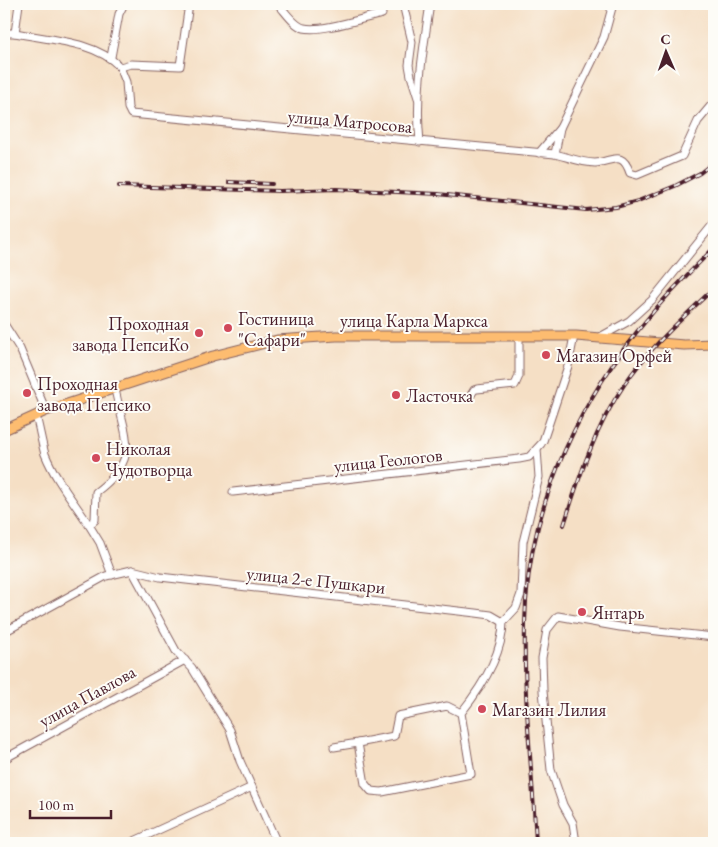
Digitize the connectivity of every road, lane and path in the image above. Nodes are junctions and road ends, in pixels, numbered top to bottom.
1 (19, 4) edge
2 (124, 4) edge
3 (189, 4) edge
4 (278, 4) edge
5 (403, 4) edge
6 (430, 4) edge
7 (613, 4) edge
8 (382, 14) dead end
9 (4, 33) edge
10 (15, 33) junction
11 (412, 39) junction
12 (111, 57) junction
13 (120, 67) junction
14 (421, 68) junction
15 (418, 99) junction
16 (714, 102) edge
17 (560, 128) junction
18 (420, 142) junction
19 (538, 153) junction
20 (556, 154) junction
21 (714, 223) edge
22 (4, 324) edge
23 (519, 336) junction
24 (574, 336) junction
25 (600, 337) junction
26 (714, 344) edge
27 (115, 389) junction
28 (472, 395) dead end
29 (46, 412) junction
30 (36, 416) junction
31 (4, 430) edge
32 (540, 444) junction
33 (233, 492) dead end
34 (89, 525) junction
35 (128, 571) junction
36 (112, 575) junction
37 (503, 622) junction
38 (4, 632) edge
39 (714, 637) edge
40 (185, 660) junction
41 (461, 713) junction
42 (358, 743) junction
43 (334, 747) dead end
44 (4, 759) edge
45 (252, 787) junction
46 (130, 843) edge
47 (277, 843) edge
48 (576, 843) edge

1 - 10 street
2 - 12 street
3 - 13 street
4 - 8 street
5 - 11 street
6 - 14 street
7 - 17 street
9 - 10 street
10 - 12 street
11 - 14 street
11 - 15 street
12 - 13 street
13 - 18 street, улица Матросова
14 - 15 street
15 - 18 street
16 - 20 street, улица Матросова
17 - 19 street
17 - 20 street
18 - 19 street, улица Матросова
19 - 20 street, улица Матросова
21 - 25 street
22 - 29 street
23 - 24 main road, улица Карла Маркса
23 - 27 main road, улица Карла Маркса
23 - 28 street
24 - 25 main road, улица Карла Маркса
24 - 32 street
25 - 26 main road, улица Карла Маркса
27 - 29 main road, улица Карла Маркса
27 - 34 street
29 - 30 main road, улица Карла Маркса
30 - 31 main road, улица Карла Маркса
30 - 34 street
32 - 33 street, улица Геологов
32 - 37 street
34 - 36 street
35 - 36 street
35 - 37 street, улица 2-е Пушкари
35 - 40 street
36 - 38 street
37 - 41 street
39 - 48 street
40 - 44 street, улица Павлова
40 - 45 street
41 - 42 street
41 - 42 street
42 - 43 street
45 - 46 street
45 - 47 street

